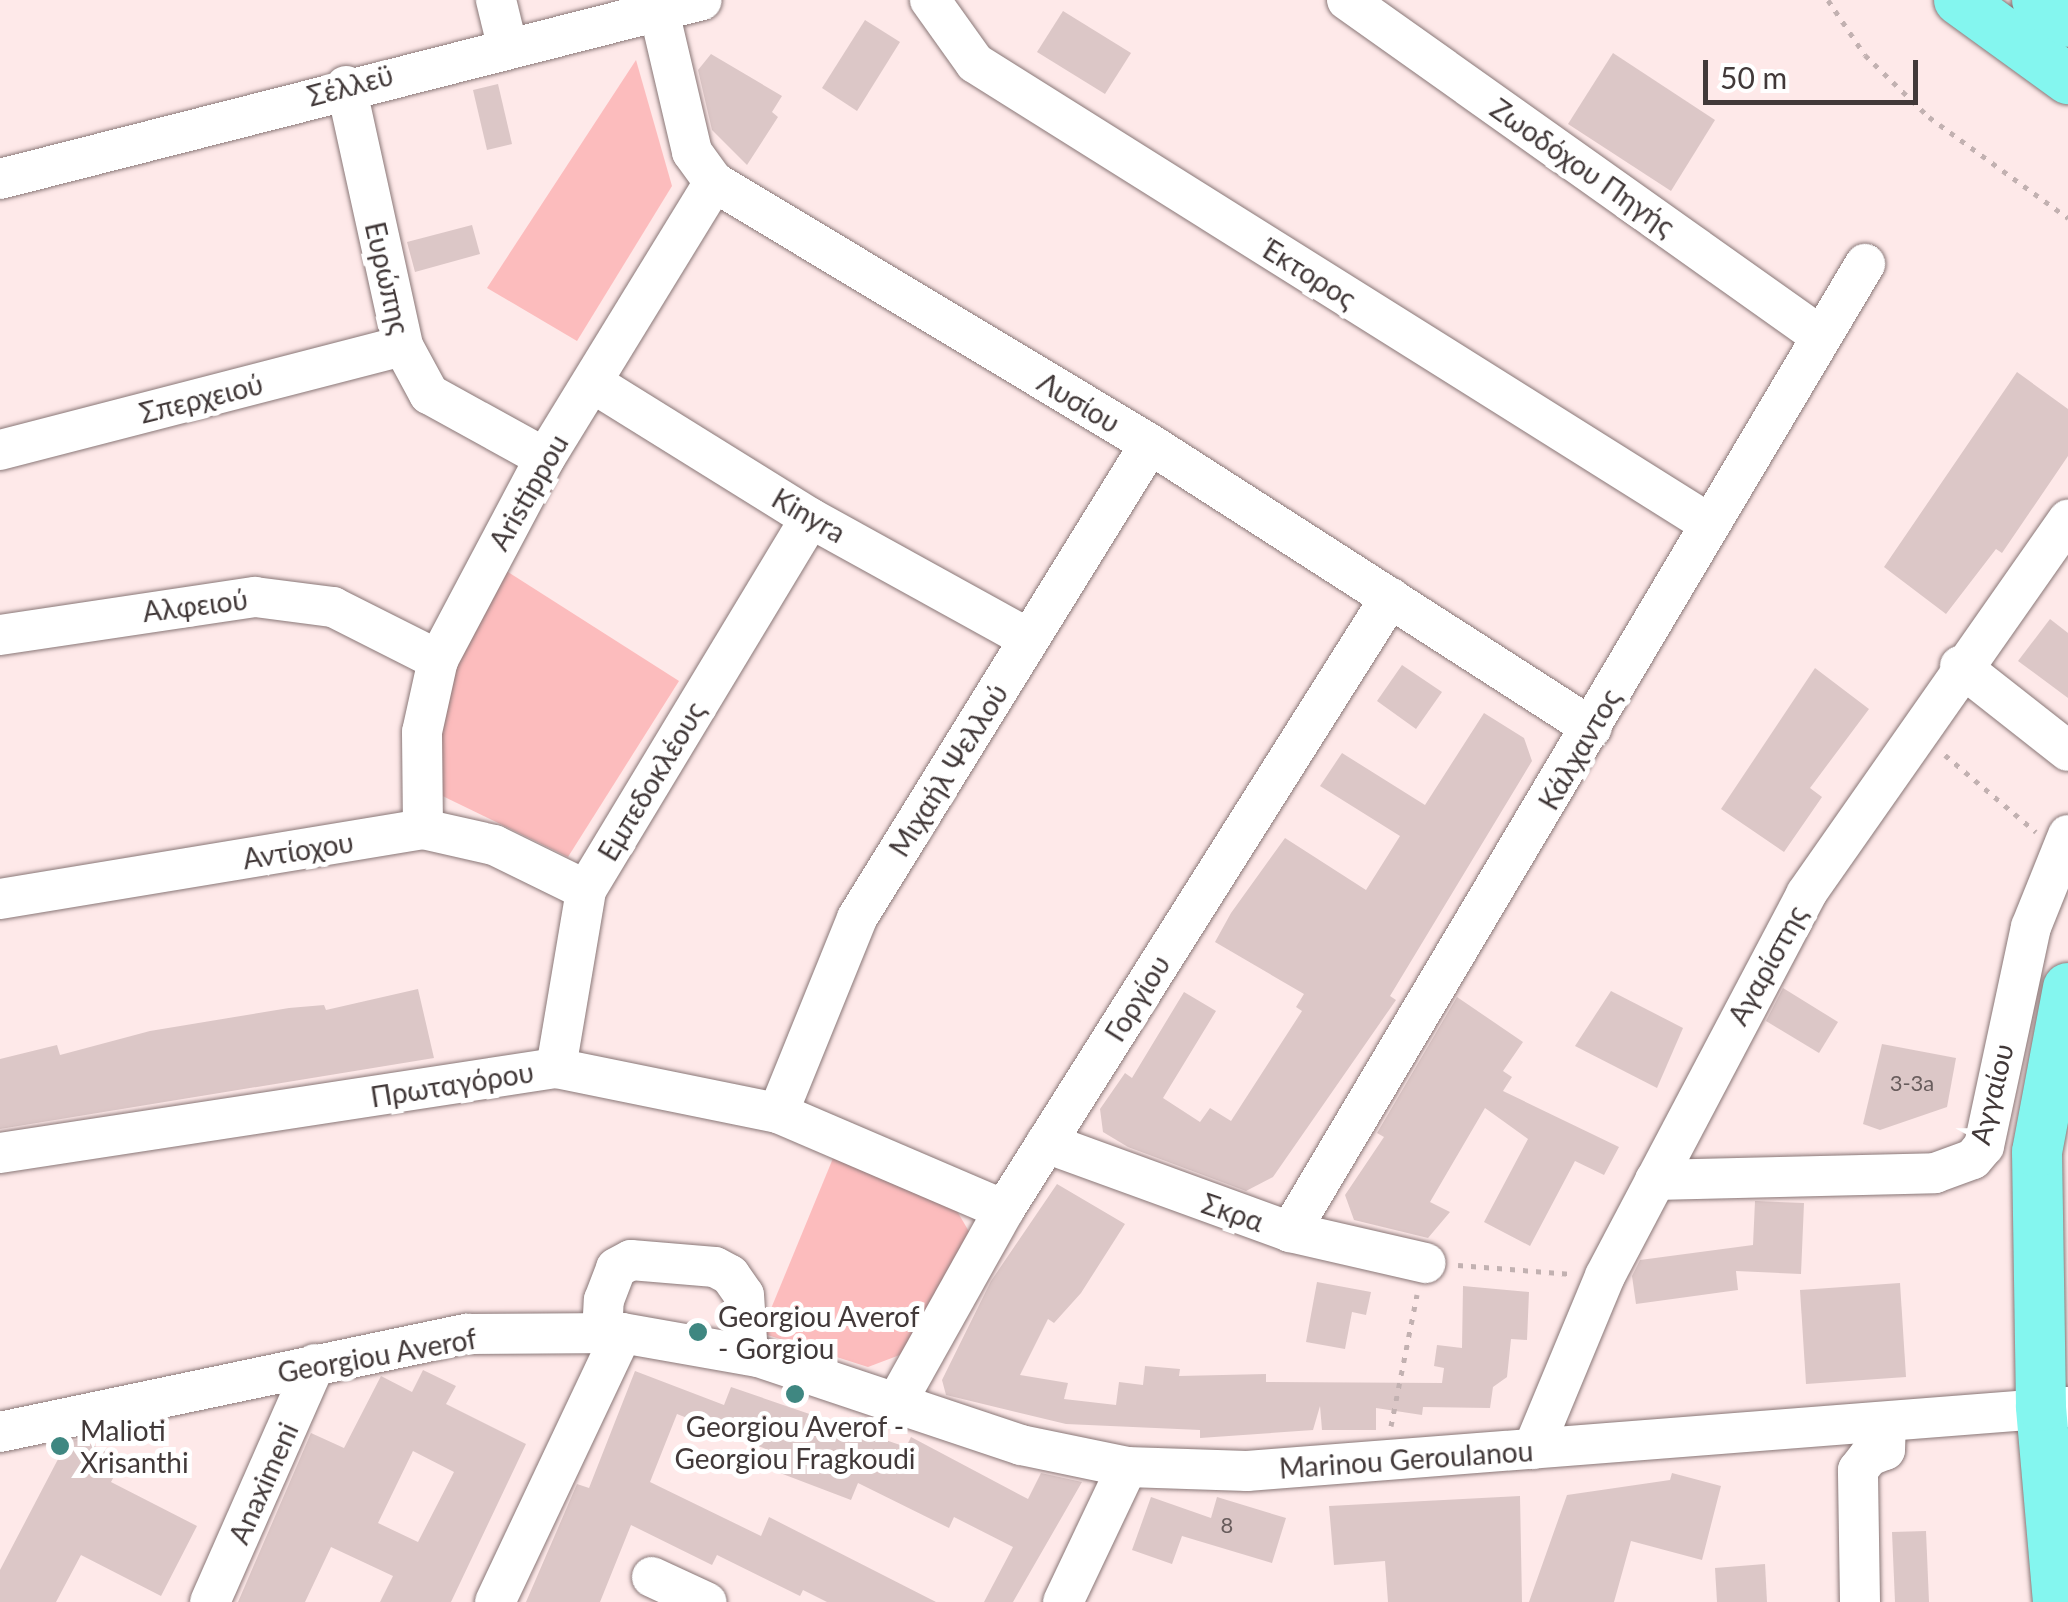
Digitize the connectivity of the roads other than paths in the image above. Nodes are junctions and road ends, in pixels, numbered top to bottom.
1 (496, 0) edge
2 (702, 0) edge
3 (930, 0) edge
4 (1348, 0) edge
5 (1959, 0) edge
6 (2037, 0) edge
7 (660, 11) junction
8 (2068, 22) edge
9 (507, 45) junction
10 (2068, 79) edge
11 (346, 86) junction
12 (0, 178) edge
13 (714, 182) junction
14 (1865, 264) dead end
15 (1819, 335) junction
16 (403, 346) junction
17 (593, 383) junction
18 (1150, 444) junction
19 (0, 450) edge
20 (545, 458) junction
21 (810, 518) junction
22 (2068, 520) edge
23 (1708, 524) junction
24 (1390, 598) junction
25 (0, 635) edge
26 (1030, 638) junction
27 (438, 660) junction
28 (1960, 666) junction
29 (1592, 728) junction
30 (2068, 751) edge
31 (423, 829) junction
32 (2064, 844) edge
33 (586, 890) junction
34 (0, 899) edge
35 (2068, 988) edge
36 (556, 1068) junction
37 (778, 1113) junction
38 (1046, 1143) junction
39 (0, 1154) edge
40 (1655, 1180) junction
41 (1004, 1210) junction
42 (1290, 1232) junction
43 (1425, 1262) road end
44 (612, 1333) junction
45 (753, 1356) junction
46 (315, 1364) junction
47 (895, 1405) junction
48 (2055, 1406) edge
49 (1886, 1424) junction
50 (4, 1440) edge
51 (1533, 1449) junction
52 (1127, 1466) junction
53 (652, 1577) dead end
54 (210, 1602) edge
55 (495, 1602) edge
56 (706, 1602) edge
57 (1063, 1602) edge
58 (1860, 1602) edge
59 (2058, 1602) edge

1 - 9 street
2 - 7 street, Σέλλεϋ
3 - 23 street, Έκτορος
4 - 15 street, Ζωοδόχου Πηγής
5 - 10 main road
6 - 8 main road
7 - 9 street, Σέλλεϋ
7 - 13 street, Λυσίου
9 - 11 street, Σέλλεϋ
11 - 12 street, Σέλλεϋ
11 - 16 street, Ευρώπης
13 - 17 street, Aristippou
13 - 18 street, Λυσίου
14 - 15 street, Κάλχαντος
15 - 23 street, Κάλχαντος
16 - 19 street, Σπερχειού
16 - 20 street, Ευρώπης
17 - 20 street, Aristippou
17 - 21 street, Kinyra
18 - 24 street, Λυσίου
18 - 26 street, Μιχαήλ Ψελλού
20 - 27 street, Aristippou
21 - 26 street, Kinyra
21 - 33 street, Εμπεδοκλέους
22 - 28 street, Αγαρίστης
23 - 29 street, Κάλχαντος
24 - 29 street, Λυσίου
24 - 38 street, Γοργίου
25 - 27 street, Αλφειού
26 - 37 street, Μιχαήλ Ψελλού
27 - 31 street, Aristippou
28 - 30 street
28 - 40 street, Αγαρίστης
29 - 42 street, Κάλχαντος
31 - 33 street, Αντίοχου
31 - 34 street, Αντίοχου
32 - 40 street, Αγγαίου
33 - 36 street, Εμπεδοκλέους
35 - 48 main road
36 - 37 street, Πρωταγόρου
36 - 39 street, Πρωταγόρου
37 - 41 street, Πρωταγόρου
38 - 41 street, Γοργίου
38 - 42 street, Σκρα
40 - 51 street, Αγαρίστης
41 - 47 street, Γοργίου
42 - 43 street, Σκρα
44 - 45 street, Georgiou Averof
44 - 45 street
44 - 46 street, Georgiou Averof
44 - 55 street
45 - 47 street, Marinou Geroulanou
46 - 50 street, Georgiou Averof
46 - 54 street, Anaximeni
47 - 52 street, Marinou Geroulanou
48 - 49 street, Marinou Geroulanou
48 - 59 main road
49 - 51 street, Marinou Geroulanou
49 - 58 street
51 - 52 street, Marinou Geroulanou
52 - 57 street
53 - 56 street

